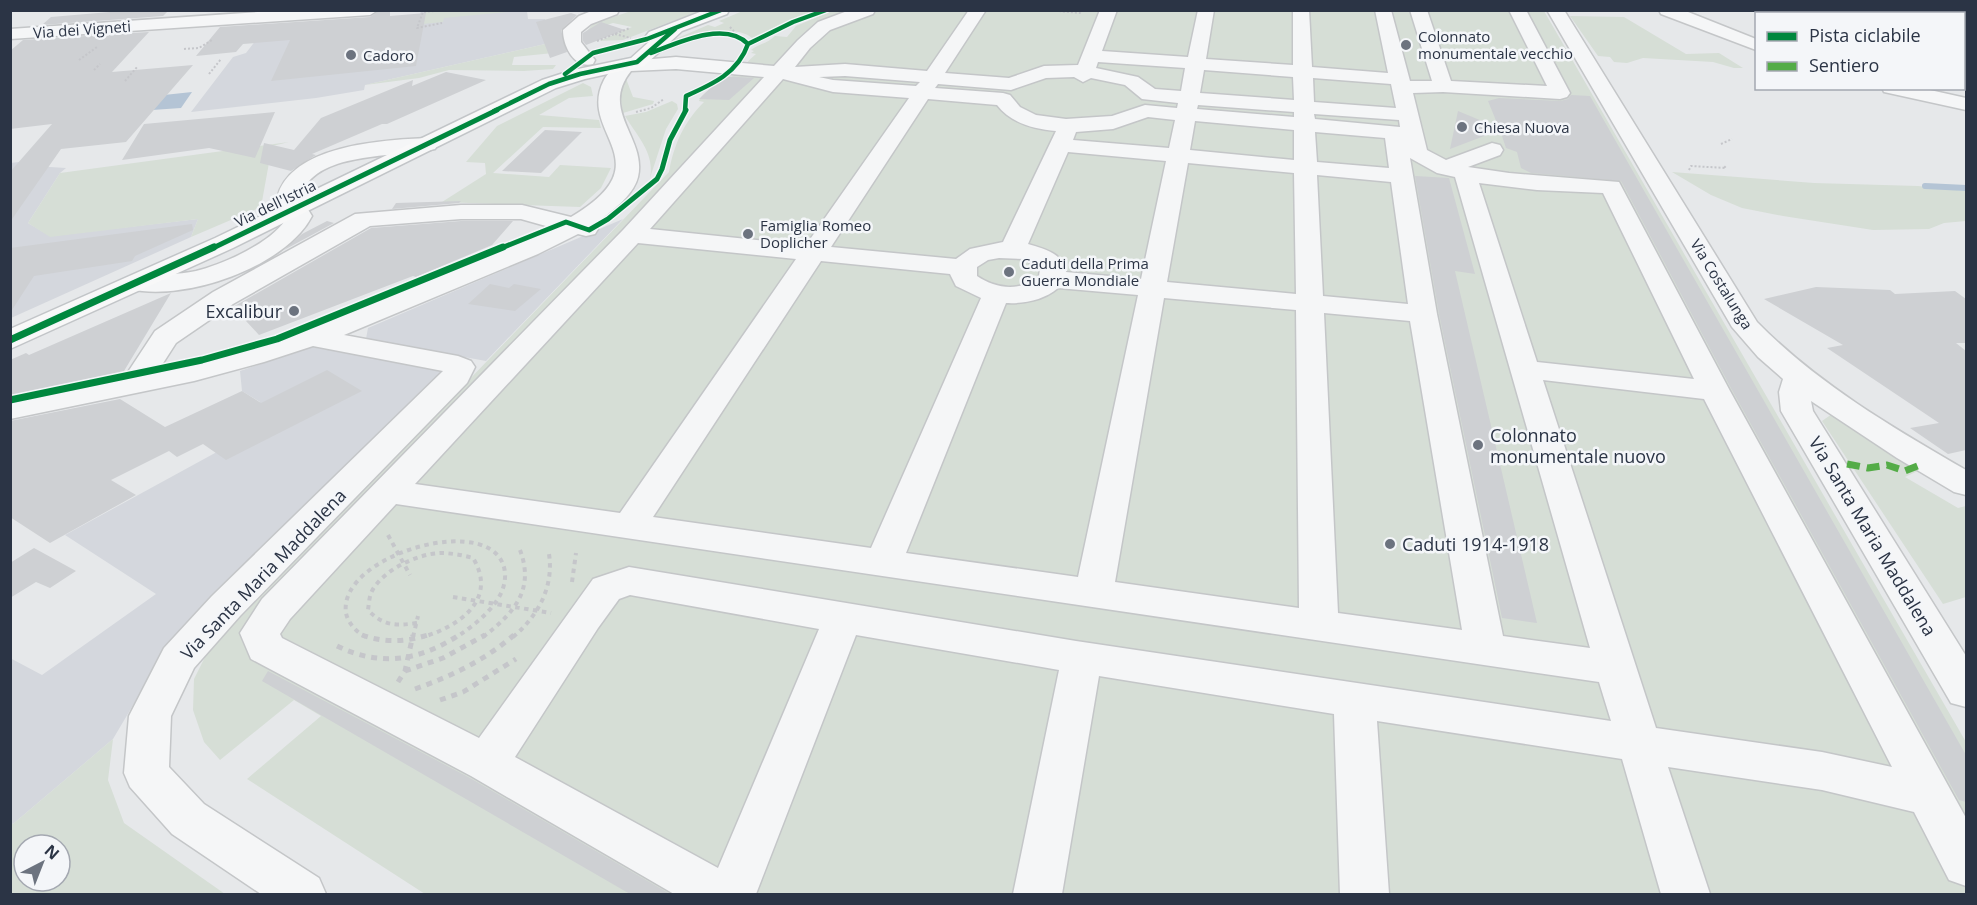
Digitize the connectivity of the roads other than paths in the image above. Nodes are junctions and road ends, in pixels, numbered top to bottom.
1 (78, 10) edge
2 (370, 10) edge
3 (611, 10) edge
4 (721, 10) edge
5 (867, 10) edge
6 (978, 10) edge
7 (1109, 10) edge
8 (1206, 10) edge
9 (1301, 10) edge
10 (1383, 10) edge
11 (1418, 10) edge
12 (1516, 10) edge
13 (1555, 10) edge
14 (1666, 10) edge
15 (675, 29) junction
16 (62, 31) junction
17 (10, 34) edge
18 (570, 37) junction
19 (1755, 45) edge
20 (619, 49) junction
21 (586, 60) junction
22 (1196, 64) junction
23 (1085, 70) junction
24 (1303, 72) junction
25 (778, 80) junction
26 (549, 84) junction
27 (927, 86) junction
28 (1900, 90) edge
29 (1414, 96) junction
30 (1115, 99) junction
31 (812, 100) dead end
32 (1045, 104) dead end
33 (1966, 104) edge
34 (1188, 106) junction
35 (1478, 109) dead end
36 (1304, 115) junction
37 (1068, 128) junction
38 (1492, 150) dead end
39 (1178, 156) junction
40 (1306, 168) junction
41 (1455, 171) junction
42 (1401, 176) junction
43 (296, 208) joint
44 (582, 228) junction
45 (632, 235) junction
46 (1013, 249) junction
47 (814, 253) junction
48 (964, 268) junction
49 (1052, 279) junction
50 (139, 283) joint
51 (1153, 289) junction
52 (996, 294) junction
53 (1310, 303) junction
54 (1423, 314) junction
55 (310, 337) junction
56 (10, 340) edge
57 (1524, 369) junction
58 (1799, 376) junction
59 (135, 384) junction
60 (1715, 391) junction
61 (10, 410) edge
62 (1966, 484) edge
63 (390, 492) junction
64 (629, 526) junction
65 (883, 563) junction
66 (1094, 593) junction
67 (843, 619) junction
68 (1319, 625) junction
69 (1485, 649) junction
70 (1082, 658) junction
71 (1616, 668) junction
72 (1966, 691) edge
73 (1355, 699) junction
74 (1639, 744) junction
75 (486, 763) junction
76 (1928, 795) junction
77 (1966, 864) edge
78 (302, 894) edge
79 (719, 894) edge
80 (732, 894) edge
81 (1037, 894) edge
82 (1364, 894) edge
83 (1684, 894) edge

1 - 16 street
2 - 16 street, Via dei Vigneti
3 - 18 street
4 - 15 main road, Via dell'Istria
5 - 25 street
6 - 27 street
7 - 23 street
8 - 22 street
9 - 24 street
10 - 29 street
11 - 29 street
12 - 29 street
13 - 58 street, Via Costalunga
14 - 19 street
15 - 20 main road, Via dell'Istria
15 - 20 main road, Via dell'Istria
16 - 17 street, Via dei Vigneti
18 - 20 street
18 - 21 street
20 - 21 main road, Via dell'Istria
20 - 25 street
20 - 26 main road, Via dell'Istria
20 - 44 street
21 - 26 main road, Via dell'Istria
22 - 23 street
22 - 24 street
22 - 34 street
23 - 27 street
23 - 27 street
23 - 30 street
23 - 34 street
24 - 29 street
24 - 36 street
25 - 27 street
25 - 45 street
26 - 43 main road, Via dell'Istria
27 - 31 street
27 - 37 street
27 - 47 street
28 - 33 street
29 - 35 street
29 - 36 street
29 - 41 street
30 - 34 street
30 - 37 street
32 - 37 street
34 - 36 street
34 - 37 street
34 - 39 street
36 - 40 street
36 - 42 street
37 - 39 street
37 - 46 street
38 - 41 street
39 - 40 street
39 - 51 street
40 - 42 street
40 - 53 street
41 - 57 street
41 - 60 street
42 - 54 street
43 - 50 street
44 - 55 street
44 - 59 street
45 - 47 street
45 - 63 street
46 - 48 street
46 - 49 street
47 - 48 street
47 - 64 street
48 - 52 street
49 - 51 street
49 - 52 street
50 - 56 main road
51 - 53 street
51 - 66 street
52 - 65 street
53 - 54 street
53 - 68 street
54 - 69 street
55 - 59 street
55 - 78 street, Via Santa Maria Maddalena
57 - 60 street
57 - 71 street
58 - 62 street, Via Costalunga
58 - 72 street, Via Santa Maria Maddalena
59 - 61 street
60 - 76 street
63 - 64 street
63 - 75 street
64 - 65 street
65 - 66 street
66 - 68 street
67 - 70 street
67 - 75 street
67 - 80 street
68 - 69 street
69 - 71 street
70 - 73 street
70 - 81 street
71 - 74 street
73 - 74 street
73 - 82 street
74 - 76 street
74 - 83 street
75 - 79 street
76 - 77 street

